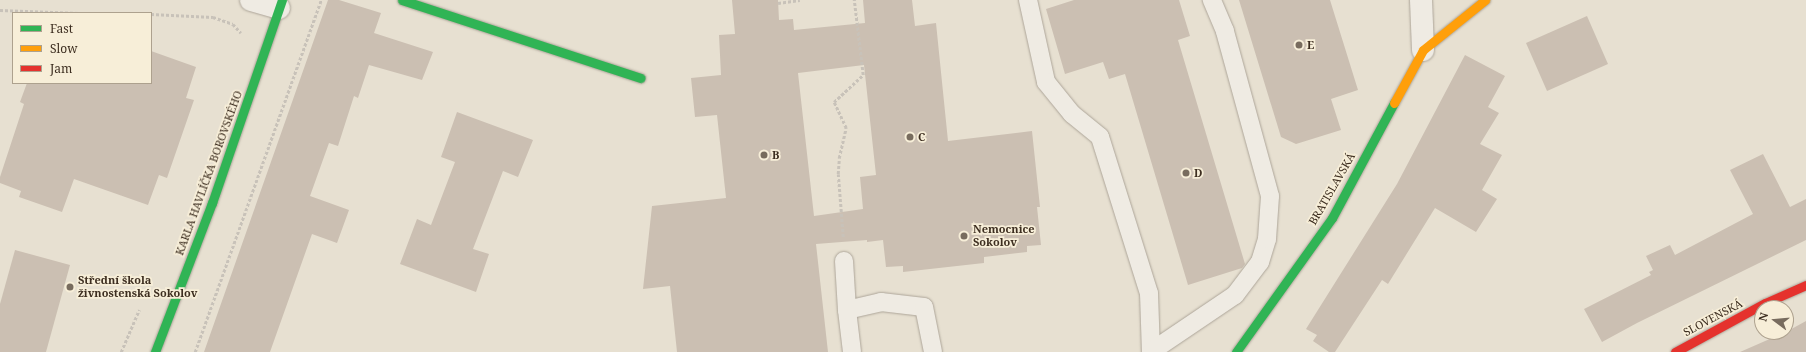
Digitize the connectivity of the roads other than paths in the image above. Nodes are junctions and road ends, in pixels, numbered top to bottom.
1 (251, 0) edge
2 (402, 0) edge
3 (1028, 0) edge
4 (1212, 0) edge
5 (1420, 0) edge
6 (1485, 0) edge
7 (280, 4) edge
8 (1423, 50) junction
9 (641, 78) dead end
10 (844, 261) road end
11 (1806, 285) edge
12 (847, 310) junction
13 (1152, 351) edge
14 (155, 352) edge
15 (852, 352) edge
16 (933, 352) edge
17 (1236, 352) edge
18 (1675, 352) edge

1 - 7 street
2 - 9 street
3 - 13 lane
4 - 13 lane
5 - 8 street
6 - 8 street
7 - 14 street, KARLA HAVLÍČKA BOROVSKÉHO
8 - 17 street, BRATISLAVSKÁ
10 - 12 lane
11 - 18 street, SLOVENSKÁ
12 - 15 lane
12 - 16 lane

